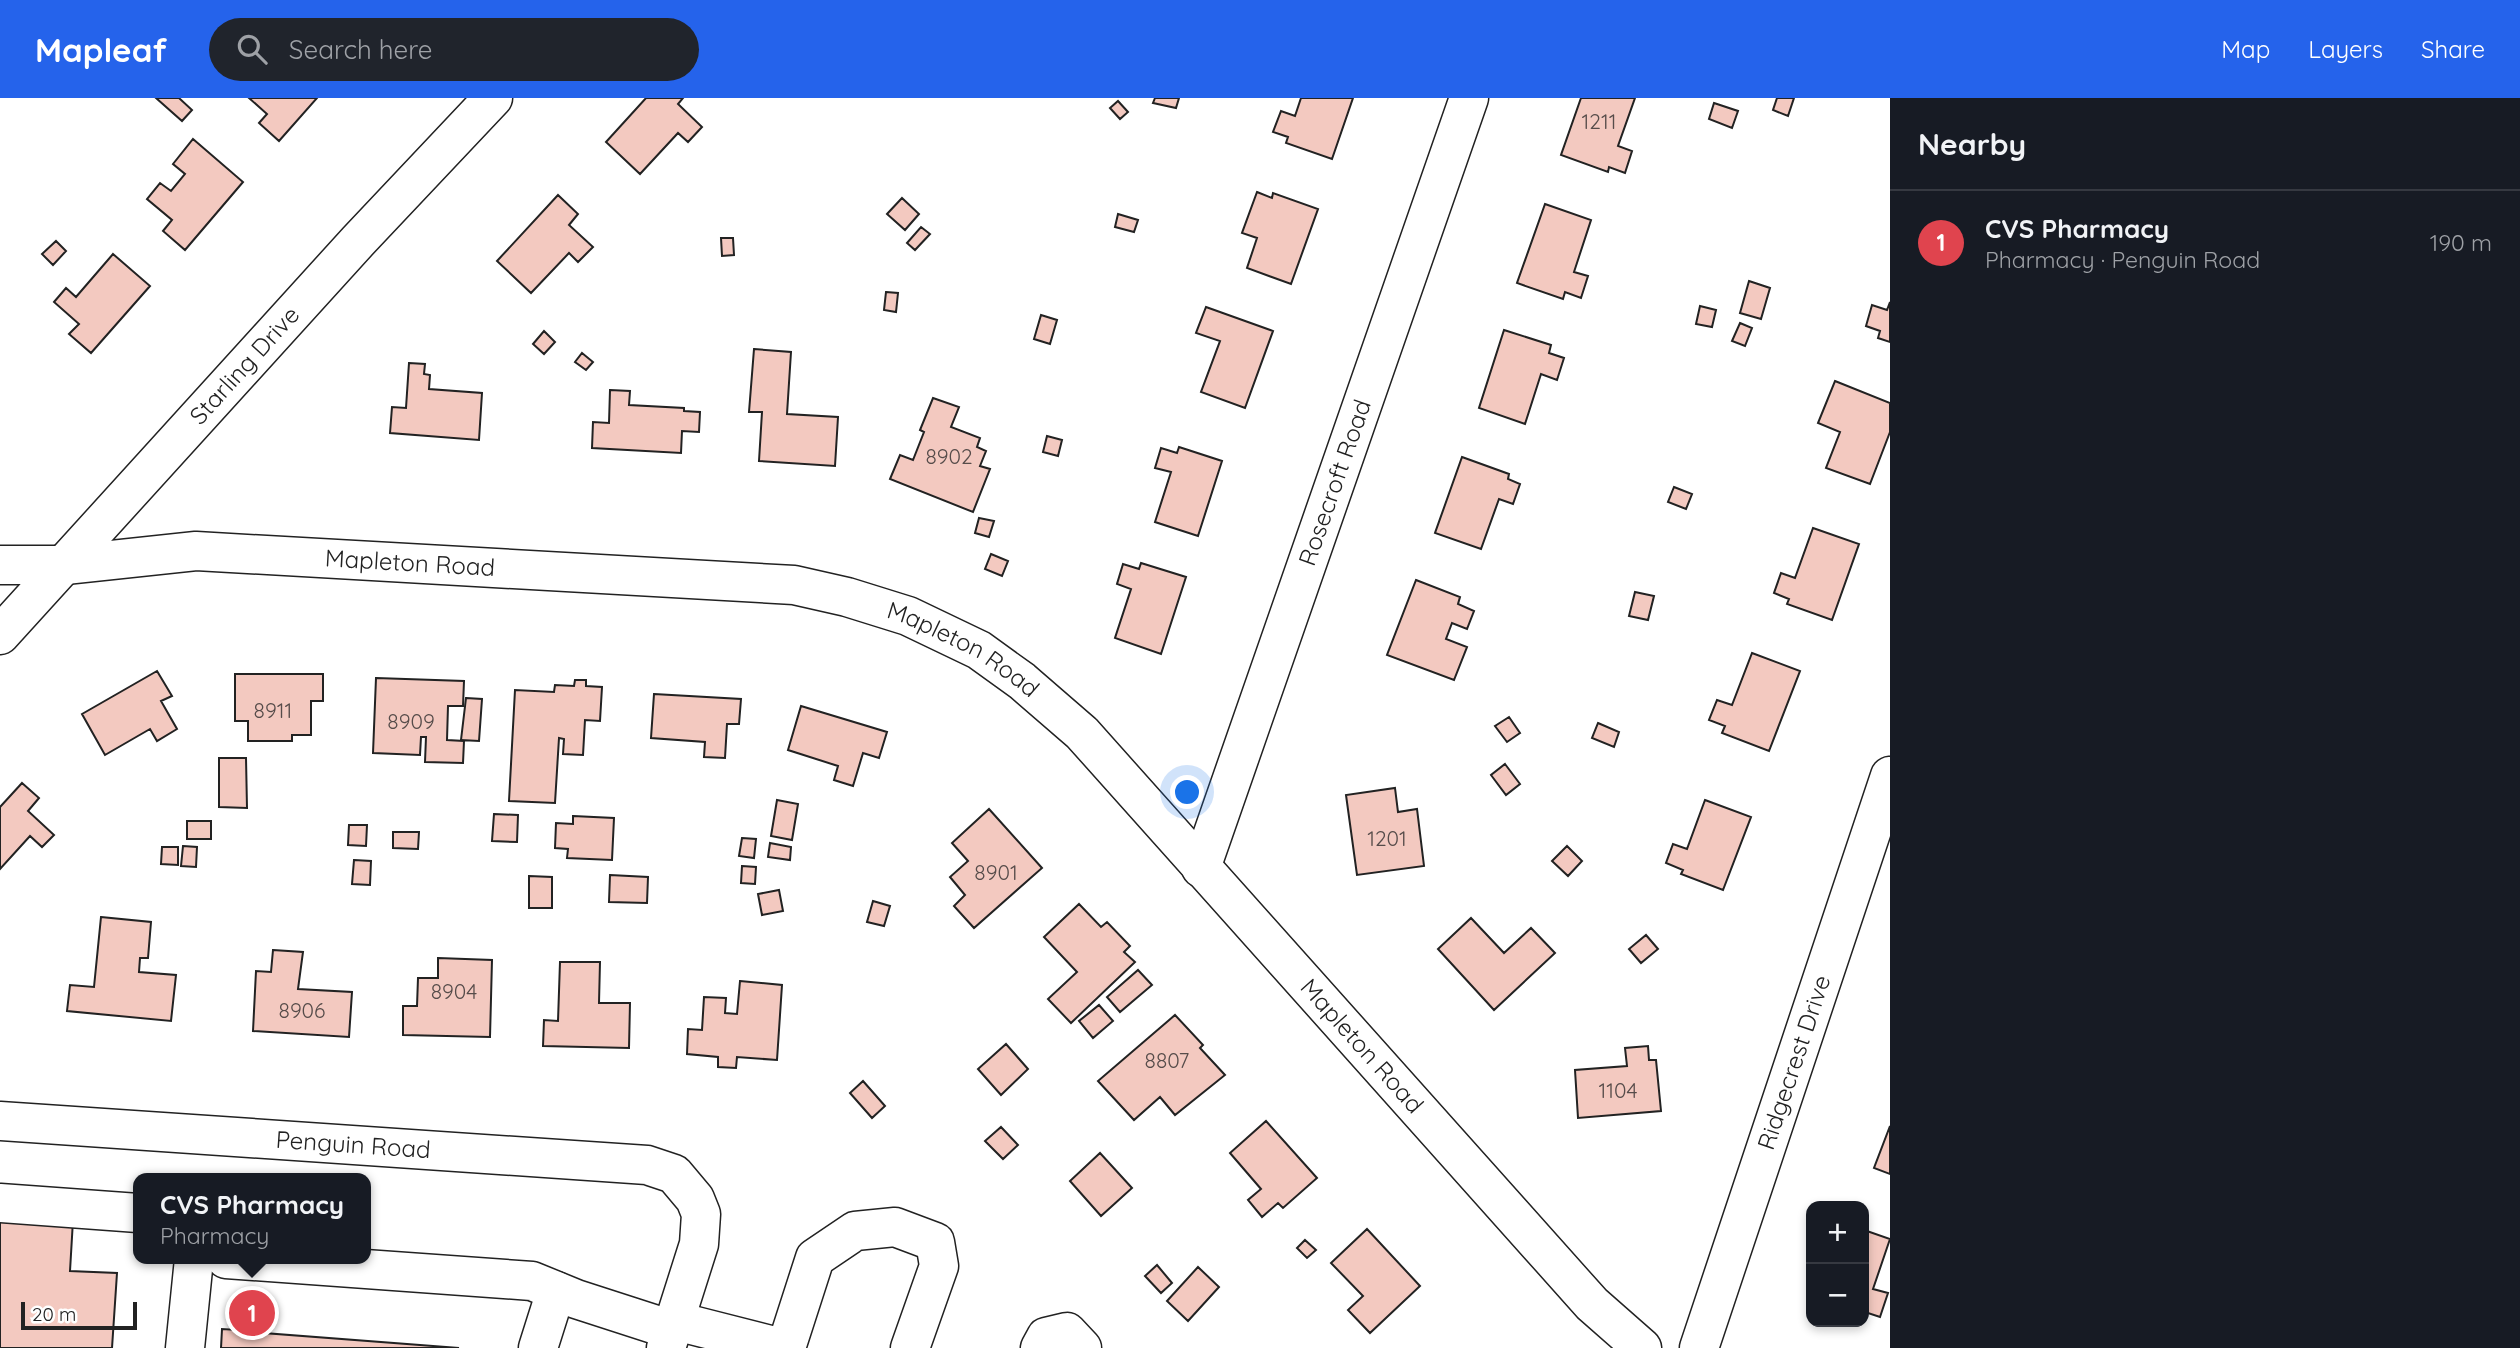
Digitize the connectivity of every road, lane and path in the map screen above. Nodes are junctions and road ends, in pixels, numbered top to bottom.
1 (1469, 98) edge
2 (480, 102) edge
3 (0, 565) edge
4 (65, 565) junction
5 (0, 635) edge
6 (1890, 776) edge
7 (1200, 868) junction
8 (0, 1121) edge
9 (0, 1203) edge
10 (133, 1213) edge
11 (193, 1264) edge
12 (296, 1264) edge
13 (556, 1291) junction
14 (671, 1333) edge
15 (185, 1348) edge
16 (538, 1348) edge
17 (784, 1348) edge
18 (910, 1348) edge
19 (1040, 1348) edge
20 (1082, 1348) edge
21 (1642, 1348) edge
22 (1699, 1348) edge

1 - 7 street, Rosecroft Road
2 - 4 street, Starling Drive
3 - 4 street, Mapleton Road
4 - 5 street, Starling Drive
4 - 7 street, Mapleton Road
6 - 22 street, Ridgecrest Drive
7 - 21 street, Mapleton Road
8 - 14 street, Penguin Road
9 - 10 street
11 - 15 street
12 - 13 street
13 - 14 street
13 - 16 street
14 - 17 street
17 - 18 street
19 - 20 street

